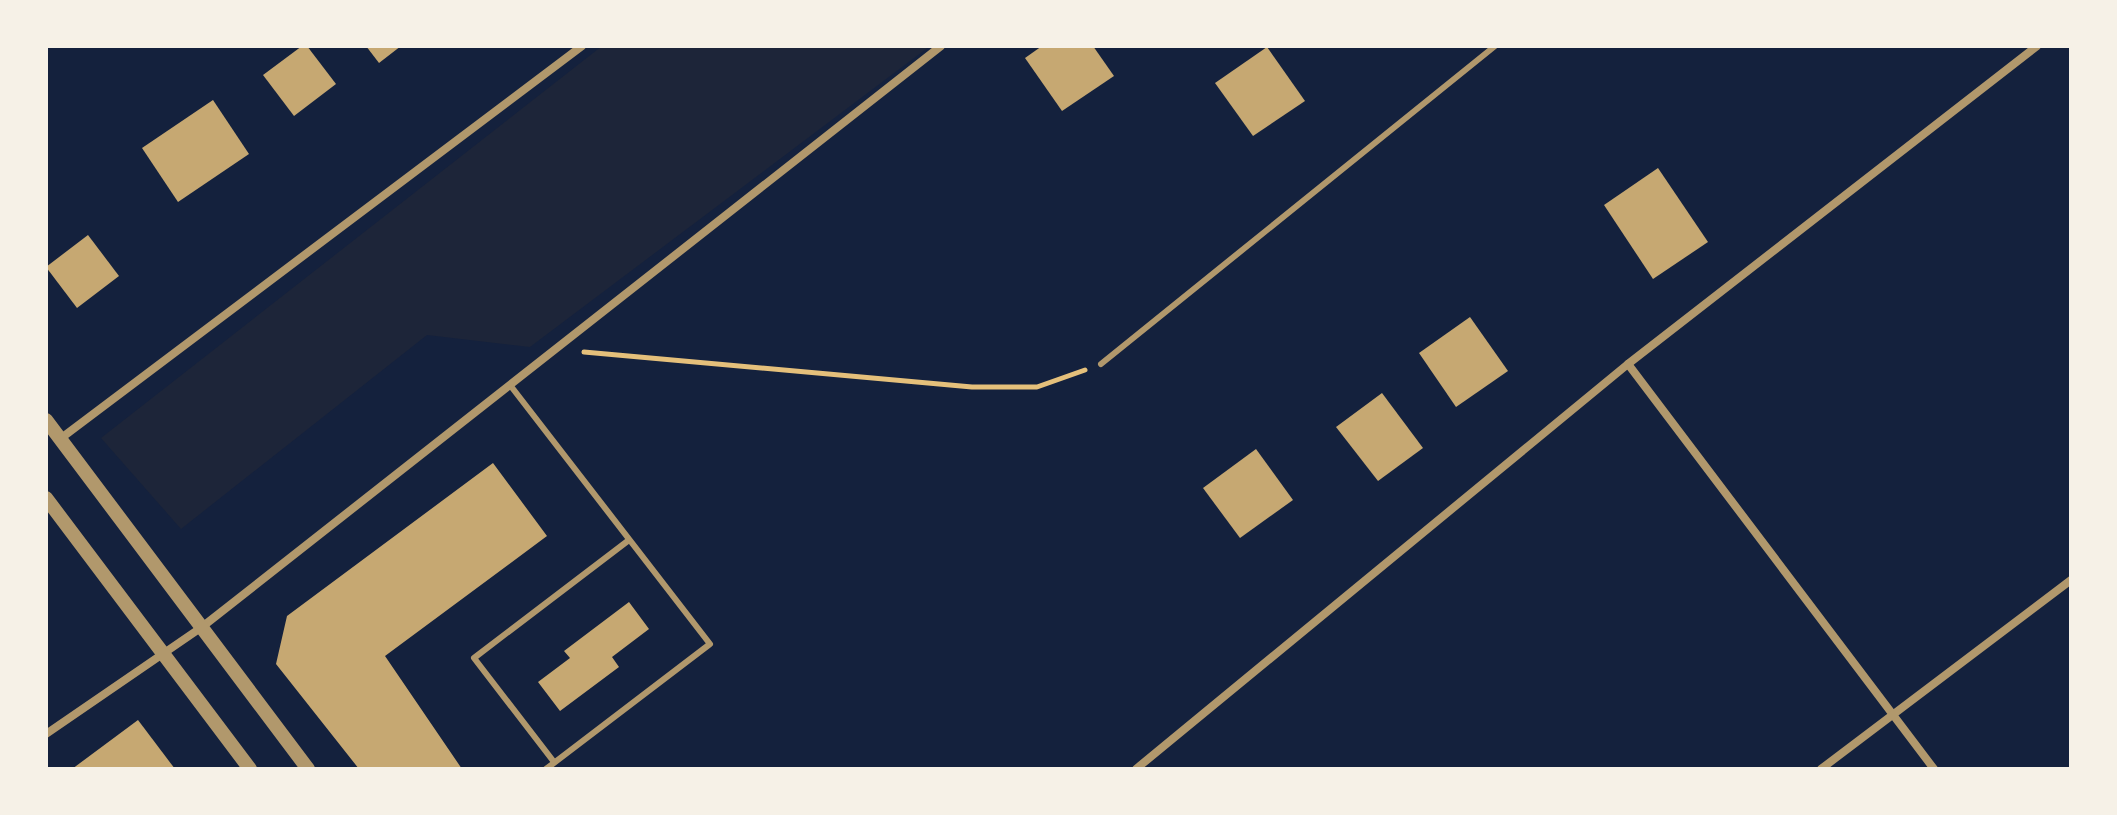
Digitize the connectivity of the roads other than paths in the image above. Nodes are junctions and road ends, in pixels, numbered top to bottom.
1 (582, 46) edge
2 (941, 46) edge
3 (1495, 46) edge
4 (2037, 46) edge
5 (1101, 364) road end
6 (1628, 364) junction
7 (510, 385) junction
8 (46, 420) edge
9 (60, 439) junction
10 (46, 498) edge
11 (629, 540) junction
12 (2071, 580) edge
13 (202, 627) junction
14 (162, 653) junction
15 (1893, 714) junction
16 (46, 734) edge
17 (554, 762) junction
18 (250, 769) edge
19 (308, 769) edge
20 (546, 769) edge
21 (1136, 769) edge
22 (1821, 769) edge
23 (1934, 769) edge

1 - 9 street
2 - 7 street
3 - 5 lane
4 - 6 street
6 - 15 street
6 - 21 street
7 - 11 lane
7 - 13 street
8 - 9 street
9 - 13 street
10 - 14 street
11 - 17 lane
11 - 17 lane
12 - 15 street
13 - 14 street
13 - 19 street
14 - 16 street
14 - 18 street
15 - 22 street
15 - 23 street
17 - 20 lane

